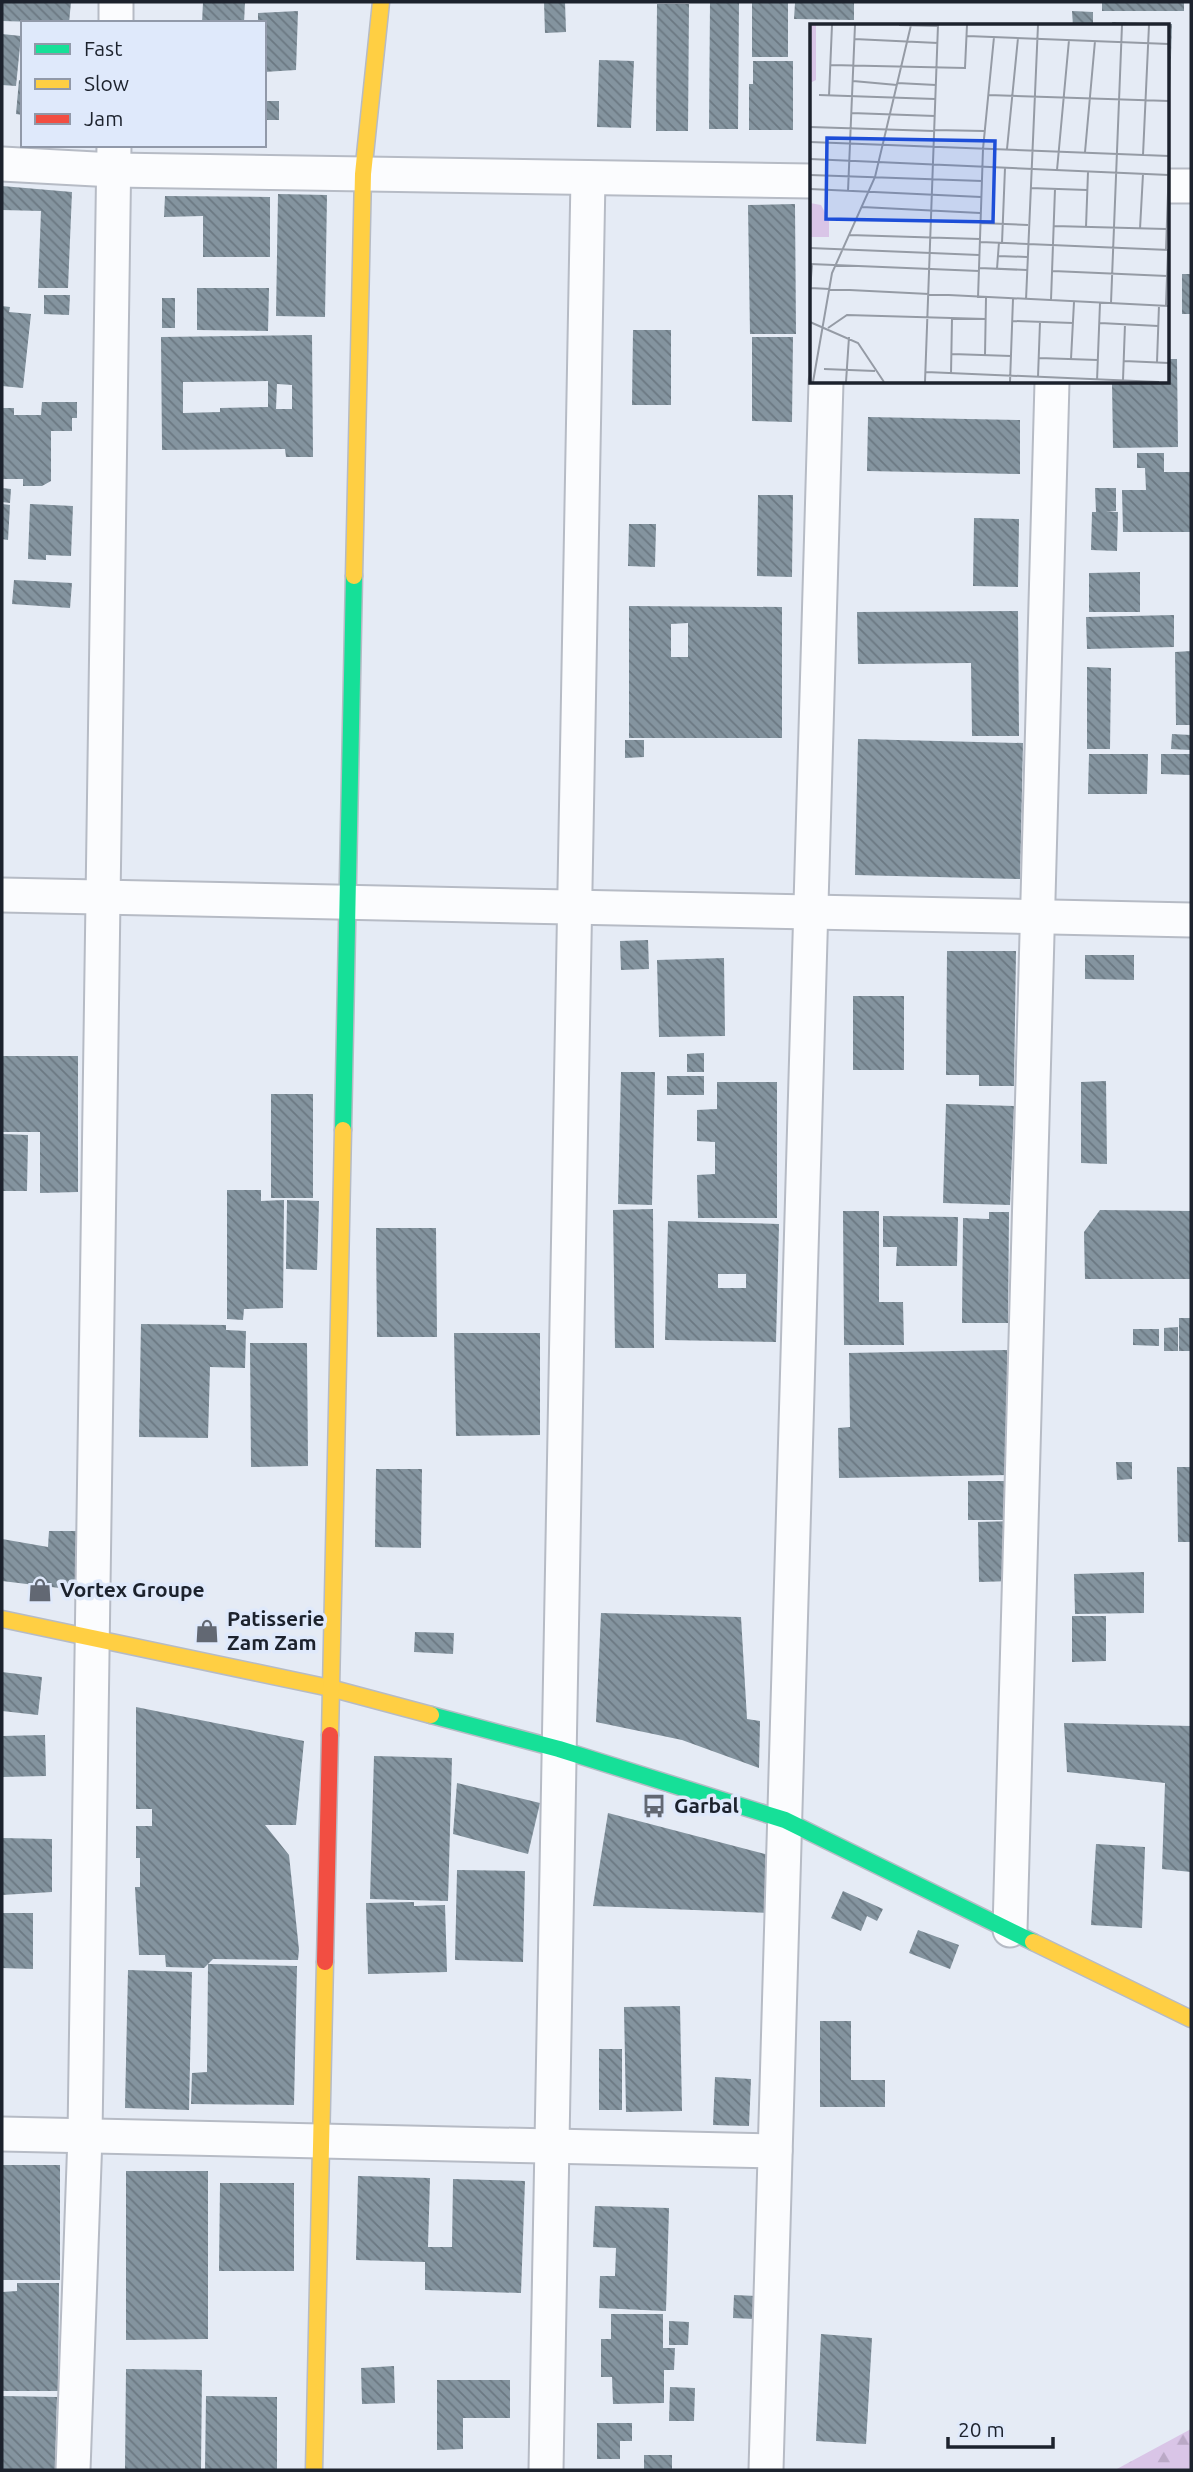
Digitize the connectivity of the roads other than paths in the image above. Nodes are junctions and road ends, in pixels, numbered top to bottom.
1 (116, 2) edge
2 (381, 2) edge
3 (116, 21) edge
4 (114, 158) edge
5 (2, 164) edge
6 (363, 174) junction
7 (588, 177) junction
8 (810, 181) edge
9 (1168, 186) edge
10 (1191, 186) edge
11 (825, 383) edge
12 (1052, 383) edge
13 (2, 895) edge
14 (103, 897) junction
15 (347, 902) junction
16 (575, 907) junction
17 (811, 912) junction
18 (1038, 917) junction
19 (1191, 920) edge
20 (2, 1619) edge
21 (92, 1638) junction
22 (331, 1688) junction
23 (559, 1749) junction
24 (785, 1820) junction
25 (1010, 1930) junction
26 (1191, 2019) edge
27 (2, 2134) edge
28 (85, 2136) junction
29 (321, 2141) junction
30 (552, 2146) junction
31 (775, 2151) junction
32 (73, 2470) edge
33 (314, 2470) edge
34 (546, 2470) edge
35 (766, 2470) edge

1 - 3 street
2 - 6 street
4 - 5 street
4 - 6 street
4 - 14 street
6 - 7 street
6 - 15 street
7 - 8 street
7 - 16 street
9 - 10 street
11 - 17 street
12 - 18 street
13 - 14 street
14 - 15 street
14 - 21 street
15 - 16 street
15 - 22 street
16 - 17 street
16 - 23 street
17 - 18 street
17 - 24 street
18 - 19 street
18 - 25 street
20 - 21 street
21 - 22 street
21 - 28 street
22 - 23 street
22 - 29 street
23 - 24 street
23 - 30 street
24 - 25 street
24 - 31 street
25 - 26 street
27 - 28 street
28 - 29 street
28 - 32 street
29 - 30 street
29 - 33 street
30 - 31 street
30 - 34 street
31 - 35 street

